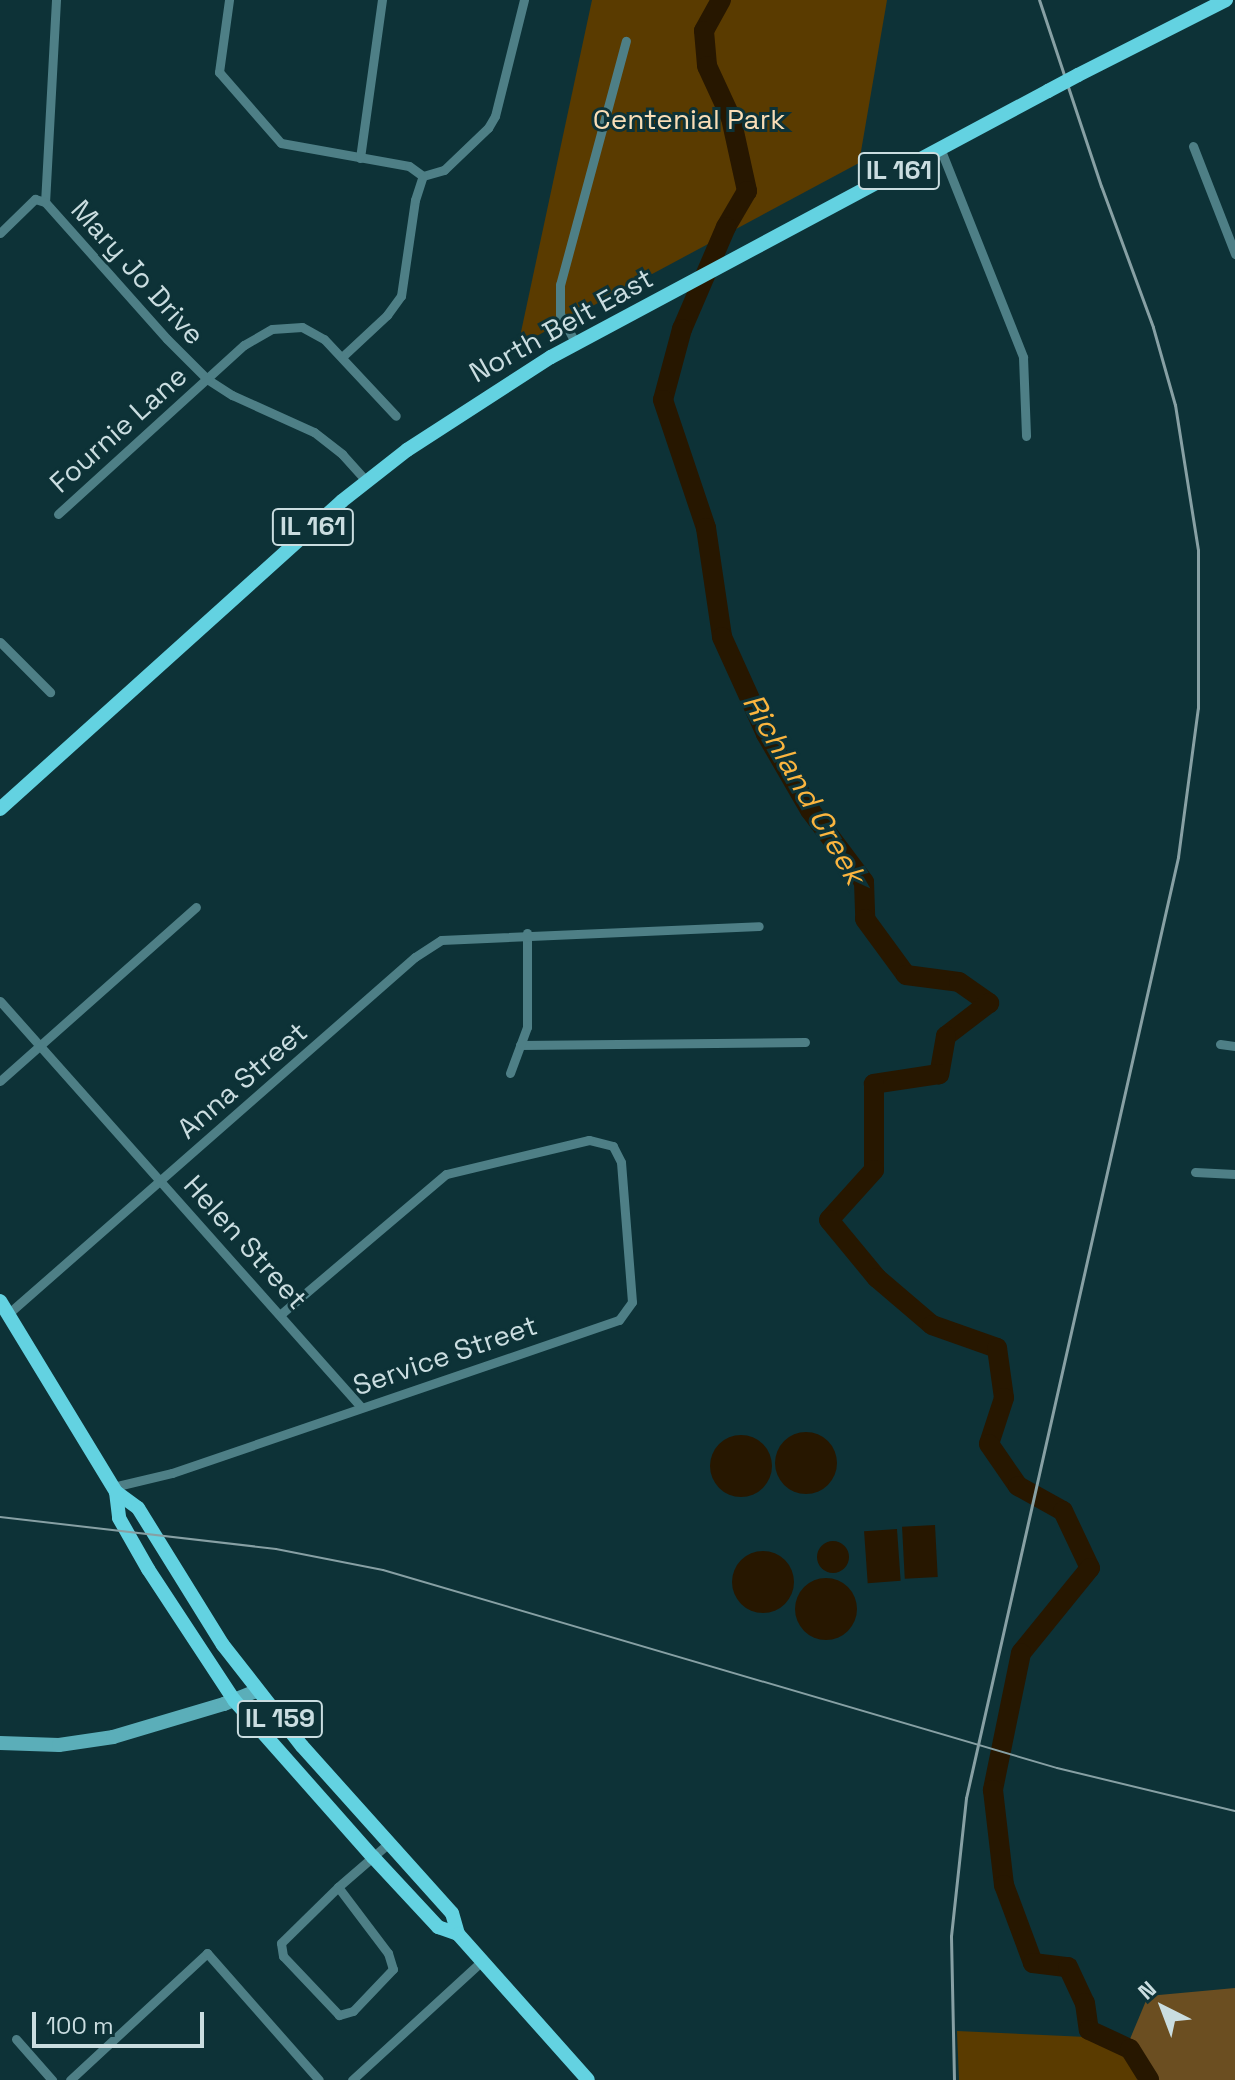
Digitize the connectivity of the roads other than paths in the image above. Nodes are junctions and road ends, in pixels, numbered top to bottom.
1 (56, 0) edge
2 (229, 0) edge
3 (382, 0) edge
4 (524, 0) edge
5 (1226, 0) edge
6 (626, 41) dead end
7 (1193, 146) dead end
8 (940, 148) junction
9 (360, 158) junction
10 (423, 176) junction
11 (45, 202) junction
12 (0, 233) edge
13 (1235, 254) edge
14 (576, 344) junction
15 (342, 357) junction
16 (207, 379) junction
17 (396, 416) dead end
18 (1026, 436) dead end
19 (366, 481) junction
20 (58, 514) dead end
21 (0, 642) edge
22 (50, 692) dead end
23 (0, 809) edge
24 (196, 907) dead end
25 (759, 926) dead end
26 (527, 933) junction
27 (0, 1001) edge
28 (805, 1042) dead end
29 (1220, 1044) dead end
30 (520, 1045) junction
31 (40, 1046) junction
32 (1235, 1046) edge
33 (510, 1073) dead end
34 (0, 1081) edge
35 (1195, 1172) dead end
36 (1235, 1174) edge
37 (161, 1180) junction
38 (4, 1307) edge
39 (281, 1314) junction
40 (361, 1407) junction
41 (114, 1489) junction
42 (256, 1691) junction
43 (234, 1700) junction
44 (0, 1743) edge
45 (390, 1842) junction
46 (373, 1857) junction
47 (338, 1887) junction
48 (458, 1934) junction
49 (482, 1961) junction
50 (16, 2039) dead end
51 (52, 2080) edge
52 (70, 2080) edge
53 (319, 2080) edge
54 (352, 2080) edge
55 (588, 2080) edge

1 - 11 street, Mary Jo Drive
2 - 9 street
3 - 9 street
4 - 10 street
5 - 8 main road, North Belt East / IL 161, bridge
6 - 14 street
7 - 13 street
8 - 14 main road, North Belt East / IL 161
8 - 18 street
9 - 10 street
10 - 15 street
11 - 12 street
11 - 16 street, Mary Jo Drive
14 - 19 main road, North Belt East / IL 161
15 - 16 street, Fournie Lane
15 - 17 street, Fournie Lane
16 - 19 street, Mary Jo Drive
16 - 20 street, Fournie Lane
19 - 23 main road, North Belt East / IL 161
21 - 22 street
24 - 31 street
25 - 26 street, Anna Street
26 - 30 street
26 - 37 street, Anna Street
27 - 31 street, Helen Street
28 - 30 street
29 - 32 street
30 - 33 street
31 - 34 street
31 - 37 street, Helen Street
35 - 36 street
37 - 38 street, Anna Street
37 - 39 street, Helen Street
38 - 41 main road, IL 159
39 - 40 street, Helen Street
39 - 40 street, Service Street
40 - 41 street, Service Street
41 - 42 main road, IL 159
41 - 43 main road, IL 159
42 - 43 street
42 - 45 main road, IL 159
43 - 44 street
43 - 46 main road, IL 159
45 - 46 street
45 - 48 main road, IL 159
46 - 47 street
46 - 48 main road, IL 159
47 - 47 street
48 - 49 main road, IL 159
49 - 54 street
49 - 55 main road, IL 159
50 - 51 street
52 - 53 street

